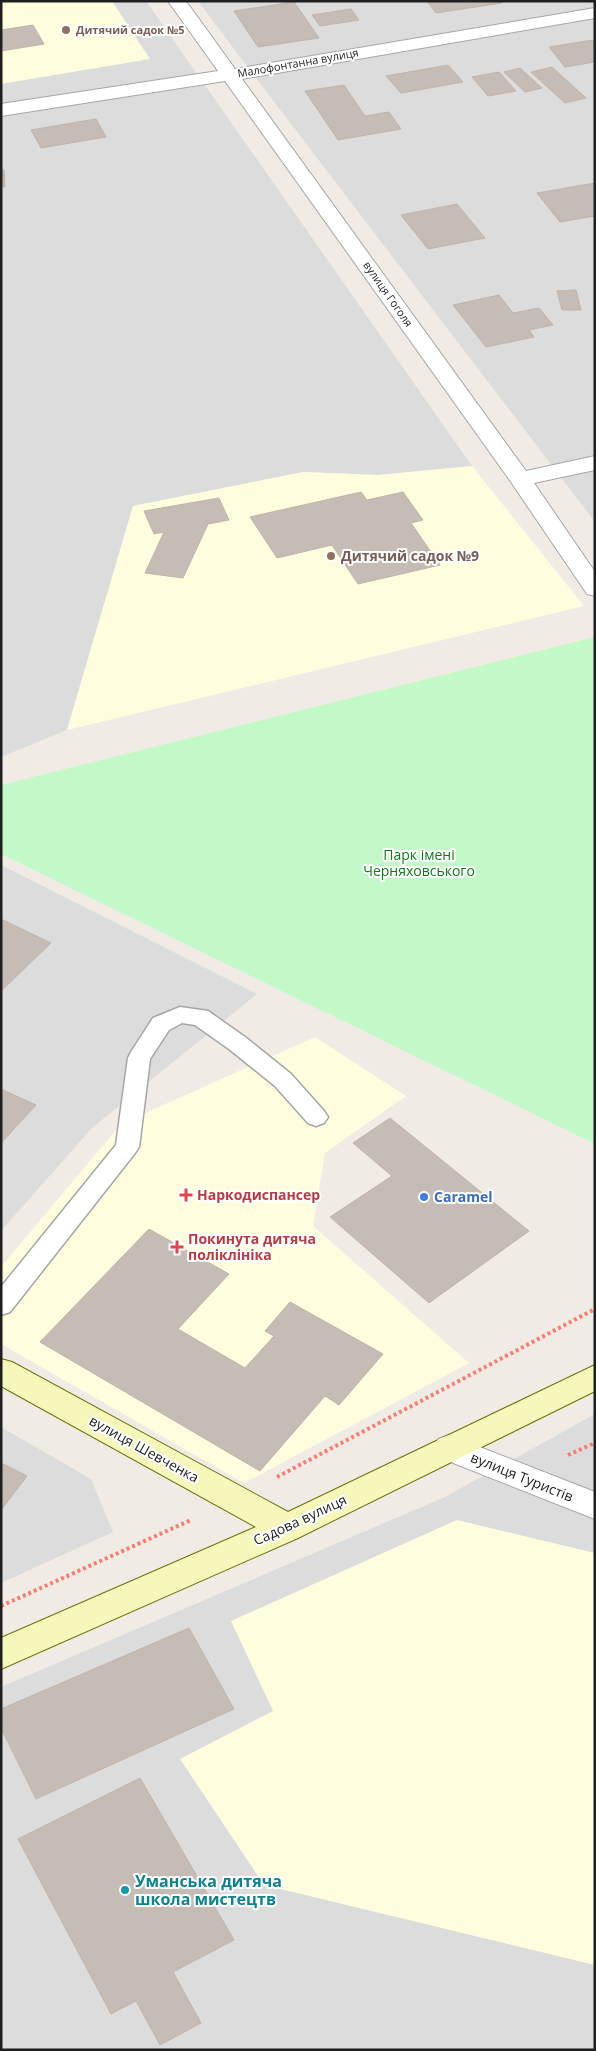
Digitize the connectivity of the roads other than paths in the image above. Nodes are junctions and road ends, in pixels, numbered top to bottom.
1 (177, 1) edge
2 (595, 14) edge
3 (231, 74) junction
4 (1, 110) edge
5 (595, 463) edge
6 (520, 479) junction
7 (595, 589) edge
8 (316, 1116) dead end
9 (1, 1305) edge
10 (1, 1371) edge
11 (595, 1377) edge
12 (449, 1448) junction
13 (595, 1506) edge
14 (287, 1528) junction
15 (1, 1654) edge

1 - 3 street, вулиця Гоголя
2 - 3 street, Малофонтанна вулиця
3 - 4 street, Малофонтанна вулиця
3 - 6 street, вулиця Гоголя
5 - 6 street
6 - 7 street, вулиця Гоголя
8 - 9 lane
10 - 14 street, вулиця Шевченка
11 - 12 street, Садова вулиця
12 - 13 street, вулиця Туристів
12 - 14 street, Садова вулиця
14 - 15 street, Садова вулиця

